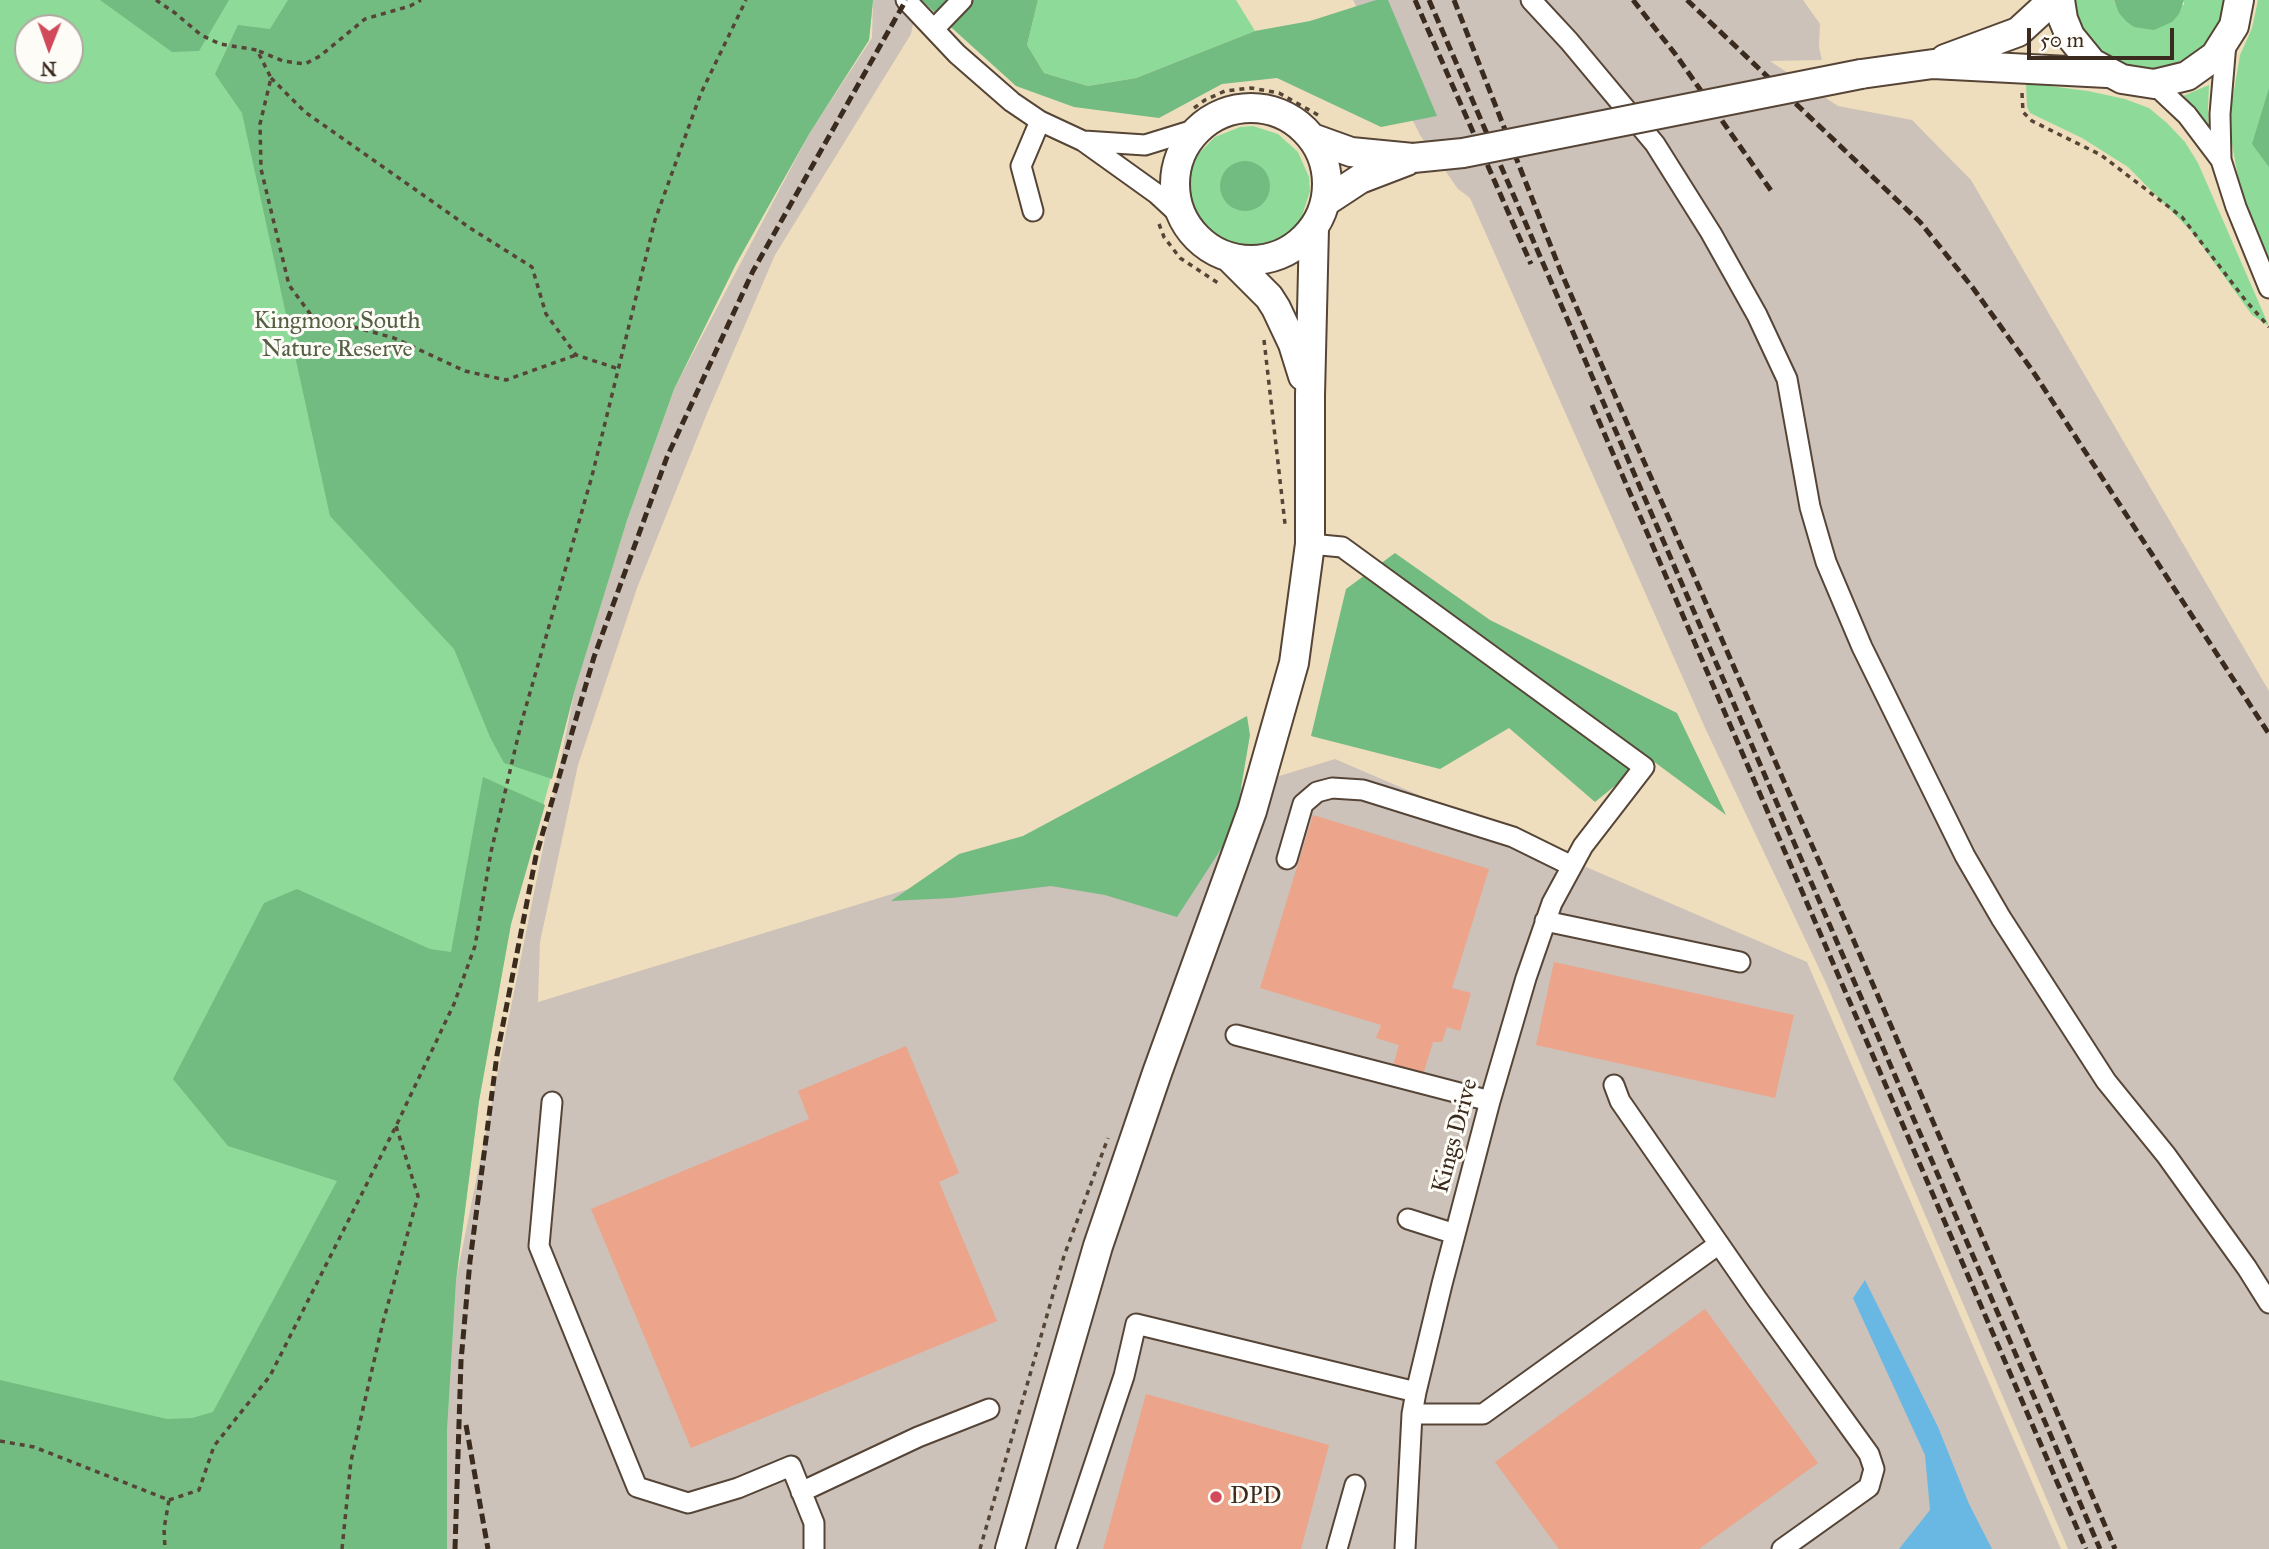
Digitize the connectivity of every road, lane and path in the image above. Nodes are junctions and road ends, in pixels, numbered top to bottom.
1 (156, 0) edge
2 (421, 0) edge
3 (746, 0) edge
4 (906, 0) edge
5 (962, 0) edge
6 (1531, 0) edge
7 (2049, 0) edge
8 (2060, 0) edge
9 (2239, 0) edge
10 (934, 29) junction
11 (2226, 42) junction
12 (257, 50) junction
13 (1933, 64) junction
14 (2108, 73) junction
15 (271, 78) junction
16 (2022, 84) dead end
17 (2154, 84) junction
18 (1040, 121) junction
19 (1192, 122) junction
20 (1319, 129) junction
21 (1083, 141) junction
22 (1413, 158) junction
23 (2221, 160) junction
24 (1325, 202) junction
25 (1033, 211) dead end
26 (1155, 215) dead end
27 (1184, 219) junction
28 (1314, 228) junction
29 (1229, 257) junction
30 (1223, 286) dead end
31 (2269, 288) edge
32 (2269, 327) edge
33 (1258, 331) dead end
34 (576, 355) junction
35 (619, 369) junction
36 (1310, 396) junction
37 (1298, 540) junction
38 (1287, 859) dead end
39 (1572, 866) junction
40 (1545, 920) junction
41 (1740, 962) dead end
42 (1236, 1035) dead end
43 (1614, 1085) dead end
44 (1490, 1101) junction
45 (552, 1102) dead end
46 (396, 1126) junction
47 (1112, 1127) dead end
48 (1408, 1219) dead end
49 (1455, 1234) junction
50 (1719, 1244) junction
51 (2269, 1303) edge
52 (1416, 1392) junction
53 (989, 1409) dead end
54 (1412, 1414) junction
55 (0, 1441) edge
56 (1355, 1485) dead end
57 (802, 1492) junction
58 (169, 1500) junction
59 (165, 1549) edge
60 (342, 1549) edge
61 (814, 1549) edge
62 (980, 1549) edge
63 (1010, 1549) edge
64 (1066, 1549) edge
65 (1336, 1549) edge
66 (1405, 1549) edge
67 (1782, 1549) edge

1 - 12 path
2 - 12 path
3 - 35 path
4 - 10 street
5 - 10 street
6 - 51 street
7 - 13 highway
8 - 14 highway
9 - 11 highway
10 - 18 street
11 - 17 highway
11 - 23 street
12 - 15 path
13 - 14 highway
13 - 22 highway, bridge
14 - 17 highway
15 - 34 path
15 - 34 path
16 - 32 path
17 - 23 street
18 - 21 street
18 - 25 street
19 - 20 highway
19 - 20 path
19 - 21 street
19 - 27 highway
20 - 22 highway
20 - 24 highway
21 - 27 street
22 - 24 highway
23 - 31 street
24 - 28 highway
26 - 30 path
27 - 29 highway
28 - 29 highway
28 - 36 highway
29 - 36 highway
33 - 37 path
34 - 35 path
35 - 46 path
36 - 37 highway
37 - 39 street, Kings Drive
37 - 63 highway
38 - 39 street
39 - 40 street, Kings Drive
40 - 41 street
40 - 44 street, Kings Drive
42 - 44 street
43 - 50 street
44 - 49 street, Kings Drive
45 - 57 street
46 - 58 path
46 - 60 path
47 - 62 path
48 - 49 street
49 - 52 street, Kings Drive
50 - 54 street
50 - 67 street
52 - 54 street, Kings Drive
52 - 64 street
53 - 57 street
54 - 66 street, Kings Drive
55 - 58 path
56 - 65 street
57 - 61 street
58 - 59 path

